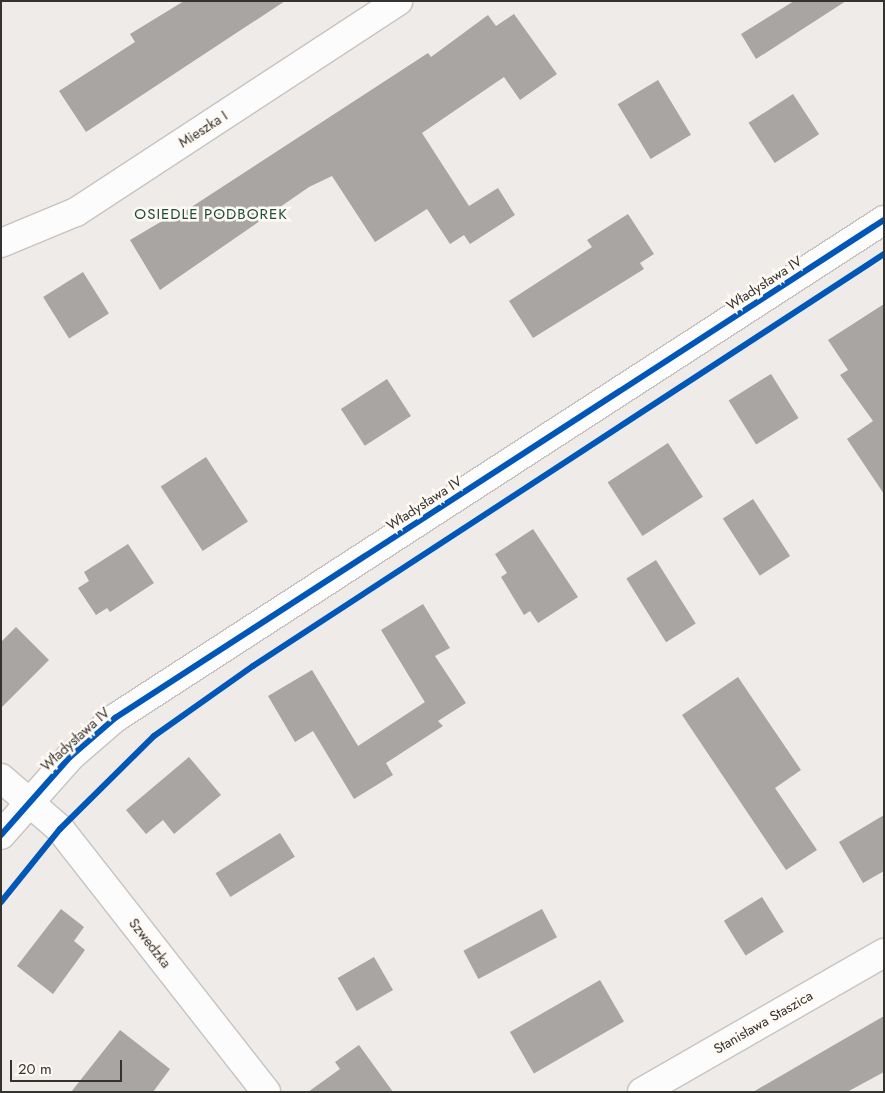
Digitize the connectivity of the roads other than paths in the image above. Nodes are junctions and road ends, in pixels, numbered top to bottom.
1 (398, 1) edge
2 (884, 220) edge
3 (1, 243) edge
4 (1, 778) edge
5 (27, 802) junction
6 (1, 835) edge
7 (884, 953) edge
8 (266, 1092) edge
9 (642, 1092) edge

1 - 3 street, Mieszka I
2 - 5 street, Władysława IV
4 - 5 street, Szwedzka
5 - 6 street, Władysława IV
5 - 8 street, Szwedzka
7 - 9 street, Stanisława Staszica

